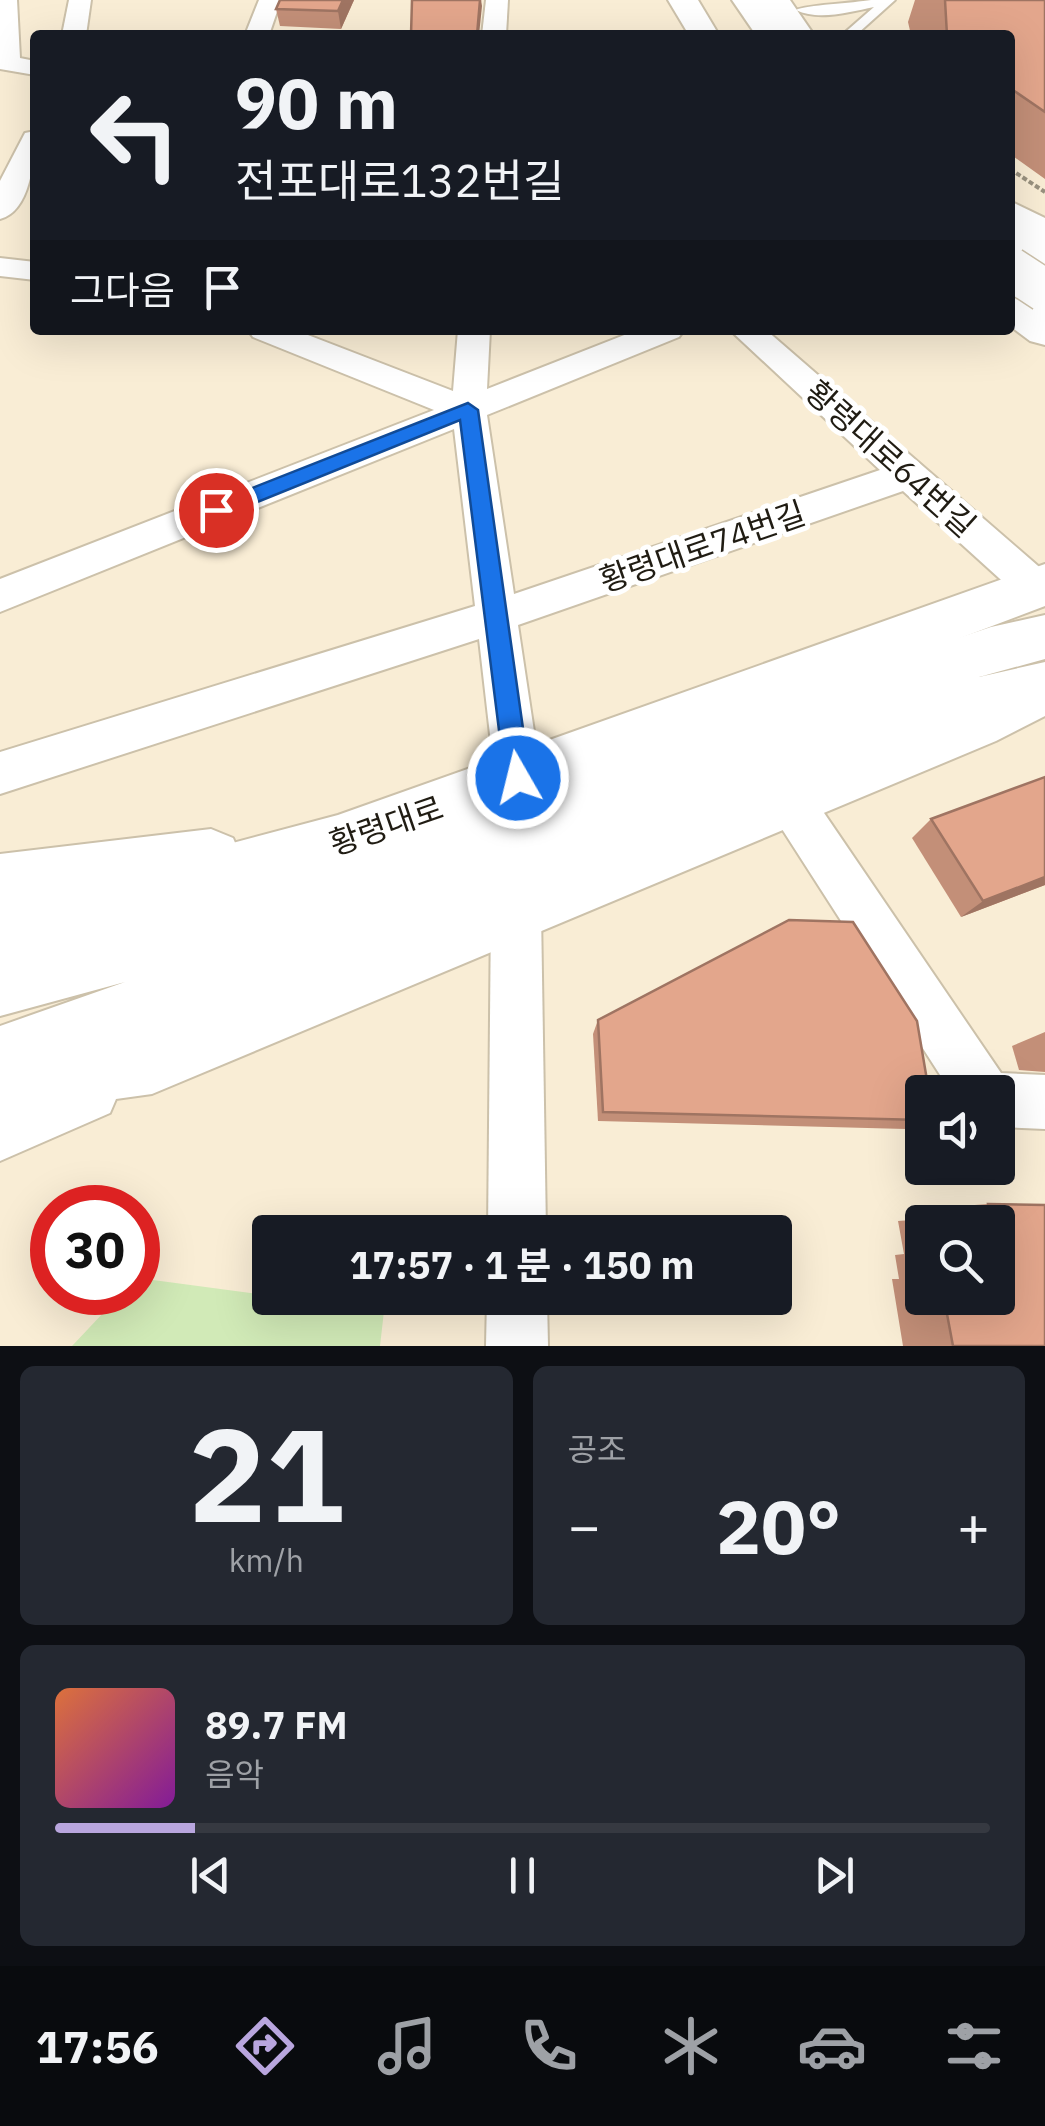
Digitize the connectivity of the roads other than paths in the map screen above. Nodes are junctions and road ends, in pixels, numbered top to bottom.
1 (6, 0) edge
2 (80, 0) edge
3 (270, 0) edge
4 (496, 0) edge
5 (672, 0) edge
6 (682, 0) edge
7 (720, 0) edge
8 (747, 0) edge
9 (889, 0) edge
10 (792, 15) edge
11 (75, 30) edge
12 (259, 30) edge
13 (494, 30) edge
14 (677, 30) edge
15 (701, 30) edge
16 (739, 30) edge
17 (768, 30) edge
18 (854, 30) edge
19 (30, 67) edge
20 (30, 149) edge
21 (0, 210) edge
22 (1015, 215) edge
23 (1045, 234) edge
24 (1015, 242) edge
25 (1045, 262) edge
26 (0, 267) edge
27 (30, 270) edge
28 (1015, 271) edge
29 (1045, 290) edge
30 (1015, 310) edge
31 (1045, 331) edge
32 (277, 335) edge
33 (474, 335) edge
34 (656, 335) edge
35 (752, 335) edge
36 (468, 410) junction
37 (911, 474) junction
38 (0, 596) edge
39 (1042, 603) edge
40 (494, 617) junction
41 (1045, 688) edge
42 (1045, 710) edge
43 (976, 723) junction
44 (0, 773) edge
45 (518, 778) junction
46 (789, 800) junction
47 (0, 885) edge
48 (353, 888) junction
49 (516, 911) junction
50 (0, 937) edge
51 (0, 983) edge
52 (152, 1059) junction
53 (0, 1060) edge
54 (971, 1075) edge
55 (0, 1081) edge
56 (1015, 1101) edge
57 (1045, 1102) edge
58 (0, 1125) edge
59 (517, 1215) edge
60 (517, 1315) edge
61 (517, 1346) edge

1 - 19 street
2 - 11 street
3 - 12 street
4 - 13 street
5 - 14 main road
6 - 15 main road
7 - 16 main road
8 - 17 main road
9 - 10 lane
9 - 18 lane
20 - 21 street
22 - 23 main road
24 - 25 main road
26 - 27 street
28 - 29 main road, bridge
30 - 31 main road
32 - 36 street
33 - 36 street
34 - 36 street
35 - 37 street, 황령대로64번길
36 - 38 street
36 - 40 street
37 - 39 street, 황령대로64번길
37 - 40 street, 황령대로74번길
39 - 45 main road, 황령대로
39 - 48 main road
40 - 44 street, 황령대로74번길
40 - 45 street
41 - 43 main road
41 - 48 main road
42 - 43 main road
43 - 46 main road
45 - 48 main road, 황령대로
46 - 49 main road
46 - 54 street
47 - 48 main road
48 - 50 main road, 황령대로
48 - 51 main road
48 - 53 main road
49 - 52 main road
49 - 59 street
52 - 55 main road
52 - 58 main road
56 - 57 street
60 - 61 street

